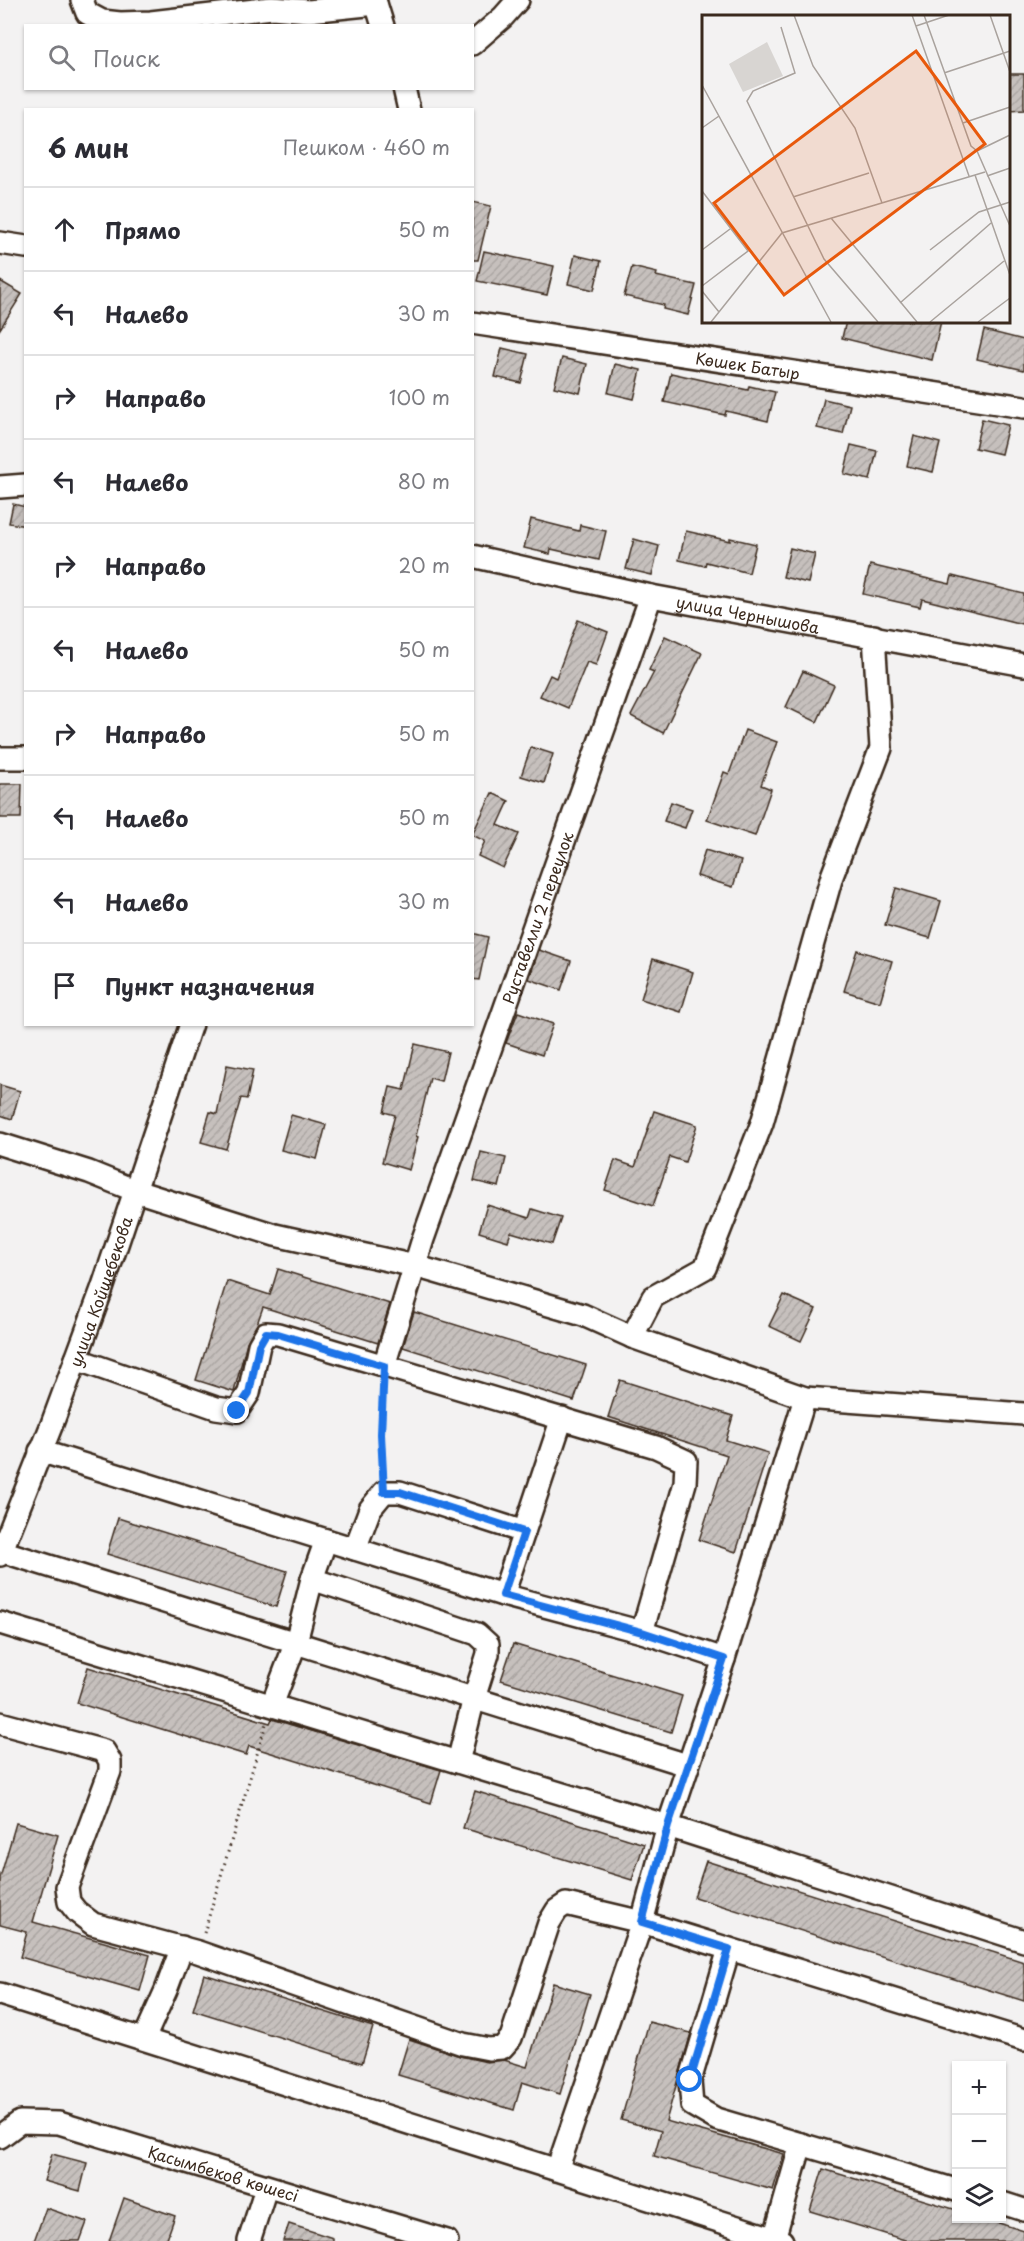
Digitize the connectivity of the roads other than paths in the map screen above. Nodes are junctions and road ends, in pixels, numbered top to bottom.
1 (82, 0) edge
2 (518, 0) edge
3 (375, 2) edge
4 (382, 24) edge
5 (474, 42) edge
6 (0, 243) edge
7 (24, 248) edge
8 (474, 323) edge
9 (1024, 407) edge
10 (24, 485) edge
11 (0, 487) edge
12 (474, 556) edge
13 (651, 596) junction
14 (874, 636) junction
15 (1024, 665) edge
16 (0, 758) edge
17 (24, 758) edge
18 (190, 1026) edge
19 (0, 1144) edge
20 (135, 1191) junction
21 (415, 1266) junction
22 (632, 1337) junction
23 (75, 1359) junction
24 (384, 1366) junction
25 (806, 1398) junction
26 (1024, 1414) edge
27 (562, 1419) junction
28 (40, 1451) junction
29 (524, 1532) junction
30 (326, 1540) junction
31 (355, 1549) junction
32 (1, 1553) edge
33 (312, 1579) junction
34 (503, 1595) junction
35 (0, 1623) edge
36 (642, 1632) junction
37 (296, 1642) junction
38 (724, 1659) junction
39 (474, 1698) junction
40 (272, 1705) junction
41 (0, 1723) edge
42 (458, 1762) junction
43 (687, 1765) junction
44 (668, 1826) junction
45 (642, 1922) junction
46 (1024, 1941) edge
47 (729, 1949) junction
48 (190, 1950) junction
49 (0, 1994) edge
50 (144, 2039) junction
51 (1024, 2040) edge
52 (0, 2137) edge
53 (801, 2144) junction
54 (557, 2169) junction
55 (266, 2188) junction
56 (952, 2189) edge
57 (1006, 2204) edge
58 (1024, 2210) edge
59 (778, 2240) edge
60 (249, 2241) edge
61 (447, 2241) edge

1 - 3 street
2 - 5 street
3 - 4 street
6 - 7 street
8 - 9 street, Көшек Батыр
10 - 11 street
12 - 13 street, улица Чернышова
13 - 14 street, улица Чернышова
13 - 21 street, Руставелли 2 переулок
14 - 15 street, улица Чернышова
14 - 22 street
16 - 17 street
18 - 20 street, улица Койшебекова
19 - 20 street
20 - 21 street
20 - 23 street, улица Койшебекова
21 - 22 street
21 - 24 street, Руставелли 2 переулок
22 - 25 street
23 - 24 street
23 - 28 street, улица Койшебекова
24 - 27 street
25 - 26 street
25 - 38 street
27 - 29 street
27 - 36 street
28 - 30 street
28 - 32 street, улица Койшебекова
29 - 31 street
29 - 34 street
30 - 31 street
30 - 33 street
31 - 34 street
32 - 37 street
33 - 37 street
33 - 39 street
34 - 36 street
35 - 40 street
36 - 38 street
37 - 39 street
37 - 40 street
38 - 43 street
39 - 42 street
39 - 43 street
40 - 42 street
41 - 48 street
42 - 44 street
43 - 44 street
44 - 45 street
44 - 46 street
45 - 47 street
45 - 48 street
45 - 54 street
47 - 51 street
47 - 53 street
48 - 50 street
49 - 50 street
50 - 54 street
52 - 55 street, Қасымбеков көшесі
53 - 56 street
53 - 59 street
54 - 59 street
55 - 60 street
55 - 61 street, Қасымбеков көшесі
57 - 58 street

